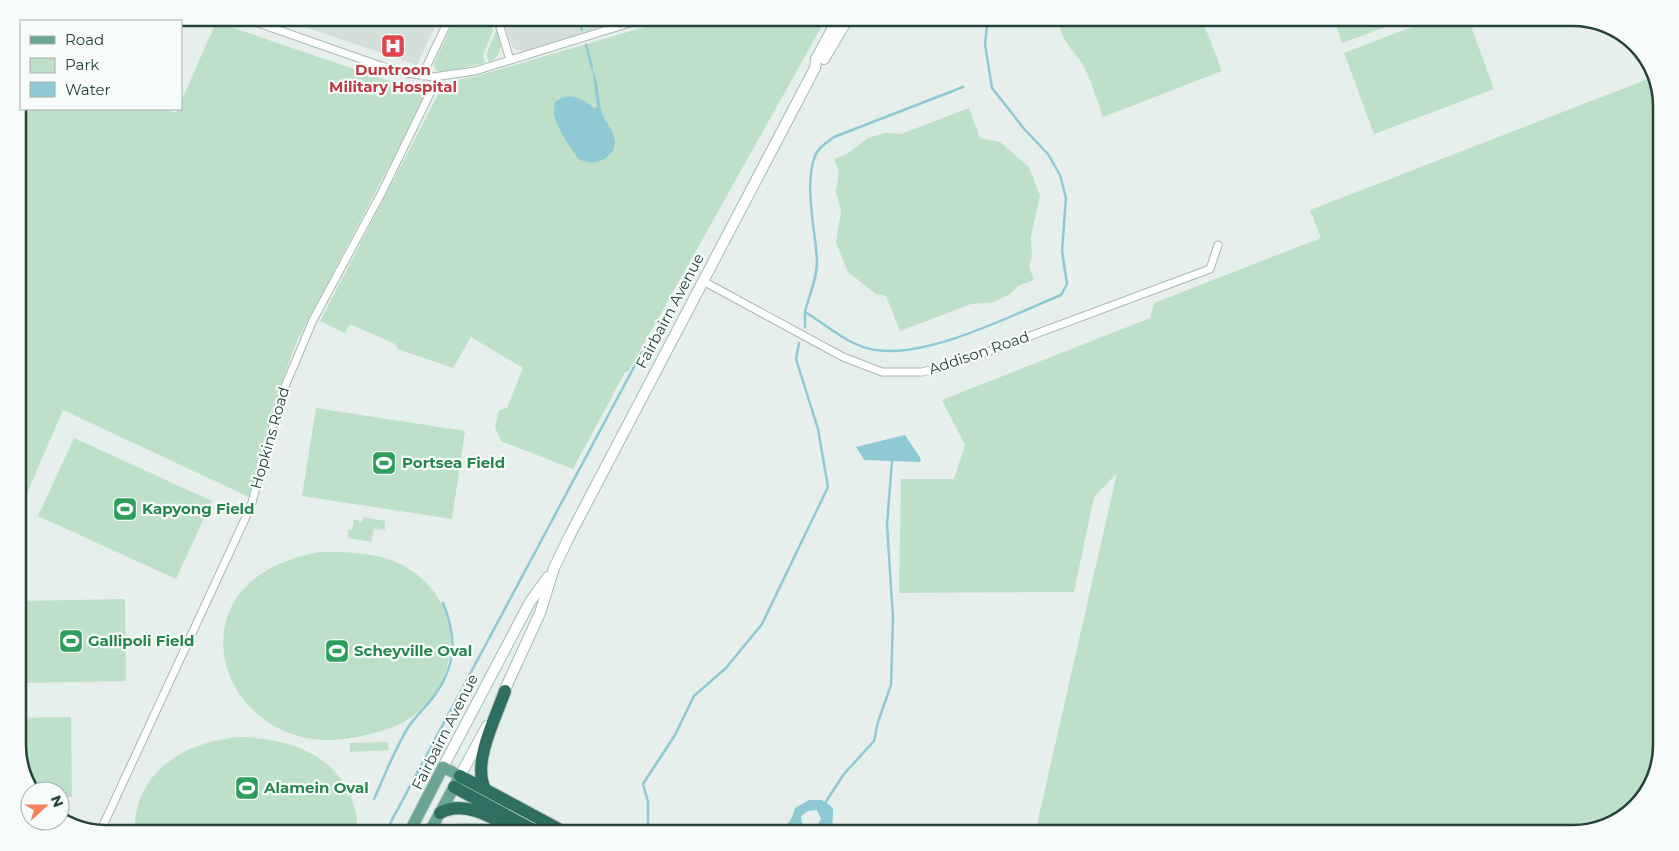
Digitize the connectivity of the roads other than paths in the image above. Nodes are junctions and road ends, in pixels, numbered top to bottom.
1 (264, 26) edge
2 (446, 26) edge
3 (499, 26) edge
4 (623, 26) edge
5 (844, 26) edge
6 (832, 28) edge
7 (510, 60) junction
8 (815, 68) junction
9 (422, 76) junction
10 (438, 77) junction
11 (1218, 245) dead end
12 (703, 281) junction
13 (554, 568) junction
14 (504, 691) junction
15 (443, 767) junction
16 (438, 779) junction
17 (457, 782) junction
18 (484, 787) junction
19 (440, 812) junction
20 (103, 825) edge
21 (413, 825) edge
22 (434, 825) edge
23 (504, 825) edge
24 (525, 825) edge
25 (550, 825) edge

1 - 9 street
2 - 9 street
3 - 7 street
4 - 7 street
5 - 8 main road, Fairbairn Avenue
6 - 8 main road, Fairbairn Avenue
7 - 10 street
8 - 12 main road, Fairbairn Avenue
9 - 10 street
10 - 20 street, Hopkins Road
11 - 12 street, Addison Road
12 - 13 main road, Fairbairn Avenue
13 - 14 main road, Fairbairn Avenue
13 - 15 main road, Fairbairn Avenue
14 - 17 main road, Fairbairn Avenue
14 - 18 highway
15 - 16 main road, Fairbairn Avenue
15 - 17 main road
16 - 17 main road
16 - 21 main road, Fairbairn Avenue
17 - 18 highway
17 - 19 main road, Fairbairn Avenue
17 - 24 highway
18 - 25 highway
19 - 22 main road, Fairbairn Avenue
19 - 23 highway

